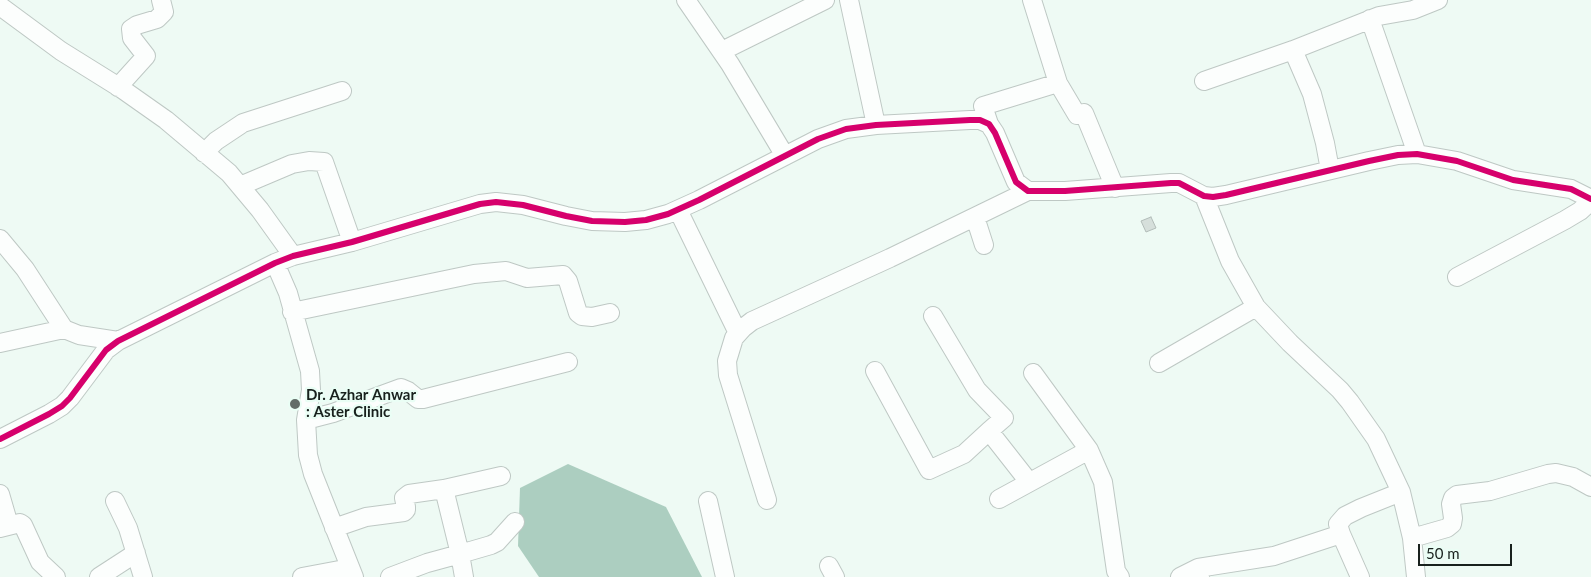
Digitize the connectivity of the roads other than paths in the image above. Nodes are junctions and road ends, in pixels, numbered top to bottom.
1 (161, 0) edge
2 (825, 0) edge
3 (849, 0) edge
4 (1032, 0) edge
5 (1438, 0) edge
6 (692, 1) edge
7 (0, 6) edge
8 (1393, 7) edge
9 (1370, 19) junction
10 (1293, 50) junction
11 (722, 52) junction
12 (1204, 81) dead end
13 (1058, 83) junction
14 (118, 87) junction
15 (342, 91) dead end
16 (989, 124) junction
17 (876, 125) junction
18 (204, 153) junction
19 (1417, 154) junction
20 (785, 156) junction
21 (1330, 170) junction
22 (240, 186) junction
23 (1115, 188) junction
24 (1028, 191) junction
25 (1204, 196) junction
26 (1591, 200) edge
27 (678, 210) junction
28 (975, 217) junction
29 (0, 240) edge
30 (352, 242) junction
31 (984, 245) dead end
32 (293, 256) junction
33 (275, 263) junction
34 (1456, 277) dead end
35 (1256, 307) junction
36 (292, 312) junction
37 (610, 313) dead end
38 (933, 316) dead end
39 (64, 329) junction
40 (738, 333) junction
41 (118, 341) junction
42 (0, 343) edge
43 (568, 362) dead end
44 (1159, 363) dead end
45 (875, 371) dead end
46 (1033, 373) dead end
47 (306, 420) junction
48 (989, 431) junction
49 (0, 439) edge
50 (1089, 450) junction
51 (502, 476) dead end
52 (1029, 482) junction
53 (1591, 487) edge
54 (444, 489) junction
55 (1400, 492) junction
56 (0, 494) edge
57 (999, 499) dead end
58 (767, 500) dead end
59 (115, 501) dead end
60 (708, 501) dead end
61 (515, 522) dead end
62 (5, 527) edge
63 (334, 528) junction
64 (1341, 534) junction
65 (1412, 538) junction
66 (136, 553) junction
67 (460, 554) junction
68 (352, 572) edge
69 (1199, 572) edge
70 (48, 575) edge
71 (1113, 575) edge
72 (99, 577) edge
73 (143, 577) edge
74 (302, 577) edge
75 (390, 577) edge
76 (464, 577) edge
77 (725, 577) edge
78 (1180, 577) edge
79 (1360, 577) edge
80 (1416, 577) edge

1 - 14 street
2 - 11 street
3 - 17 street
4 - 13 street
5 - 8 street
6 - 11 street
7 - 14 street
8 - 9 street
9 - 10 street
9 - 19 street
10 - 12 street
10 - 21 street
11 - 20 street
13 - 16 street
13 - 23 street
14 - 18 street
15 - 18 street
16 - 17 street
16 - 24 street
17 - 20 street
18 - 22 street
19 - 21 street
19 - 26 street
20 - 27 street
21 - 25 street
22 - 30 street
22 - 32 street
23 - 24 street
23 - 25 street
24 - 28 street
25 - 35 street
26 - 34 street
27 - 30 street
27 - 40 street
28 - 31 street
28 - 40 street
29 - 39 street
30 - 32 street
32 - 33 street
33 - 36 street
33 - 41 street
35 - 44 street
35 - 55 street
36 - 37 street
36 - 47 street
38 - 48 street
39 - 41 street
39 - 42 street
40 - 58 street
41 - 49 street
43 - 47 street
45 - 48 street
46 - 50 street
47 - 63 street
48 - 52 street
50 - 52 street
50 - 71 street
51 - 54 street
52 - 57 street
53 - 65 street
54 - 63 street
54 - 67 street
55 - 64 street
55 - 65 street
56 - 62 street
59 - 66 street
60 - 77 street
61 - 67 street
62 - 70 street
63 - 68 street
64 - 69 street
64 - 79 street
65 - 80 street
66 - 72 street
66 - 73 street
67 - 75 street
67 - 76 street
68 - 74 street
69 - 78 street

